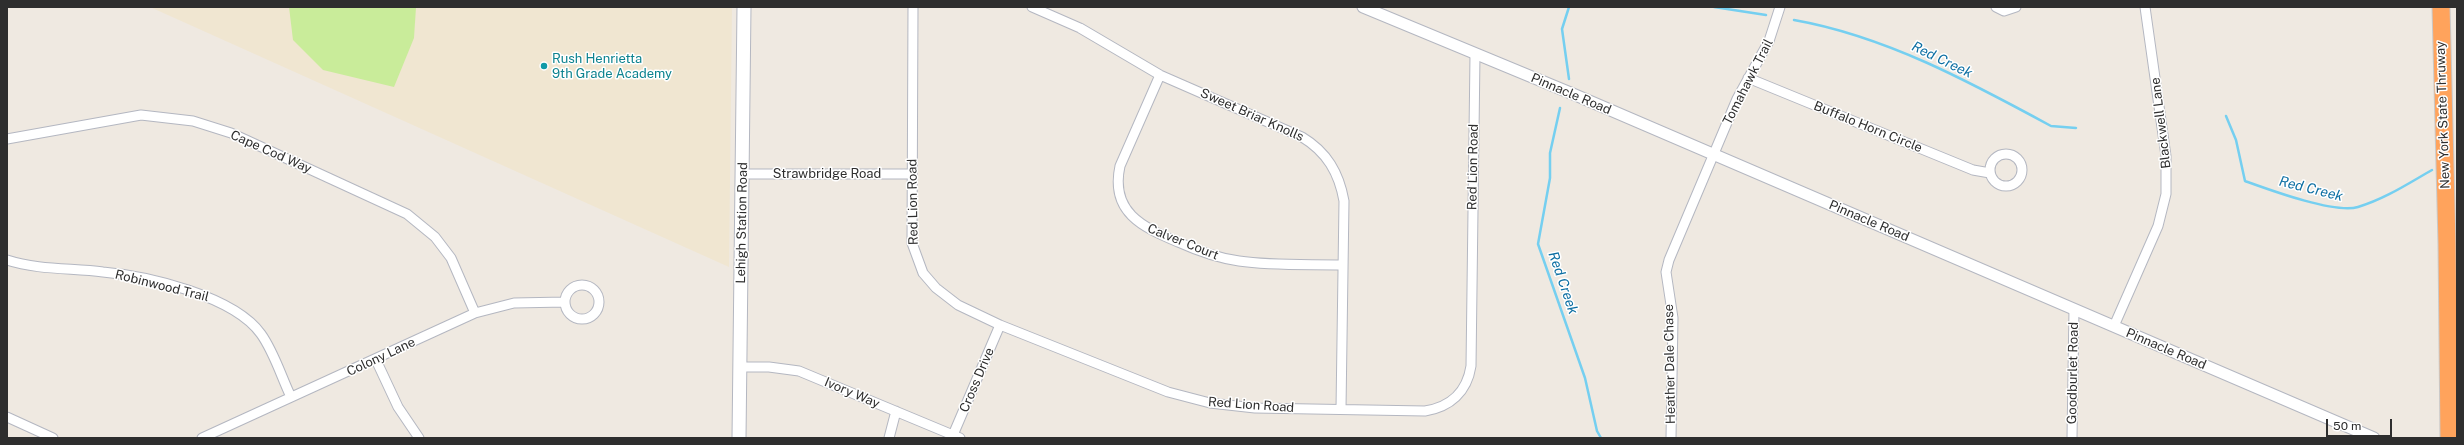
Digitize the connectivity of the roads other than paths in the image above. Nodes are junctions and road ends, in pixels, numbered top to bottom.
1 (744, 7) edge
2 (914, 7) edge
3 (1032, 7) edge
4 (1363, 7) edge
5 (1780, 7) edge
6 (1996, 7) edge
7 (2016, 7) edge
8 (2145, 7) edge
9 (2441, 7) edge
10 (1475, 55) junction
11 (1160, 75) junction
12 (1748, 78) junction
13 (7, 139) edge
14 (1713, 155) junction
15 (1990, 173) dead end
16 (743, 174) junction
17 (912, 174) junction
18 (7, 260) edge
19 (1343, 265) junction
20 (566, 302) dead end
21 (2074, 309) junction
22 (474, 313) junction
23 (1000, 325) junction
24 (2114, 326) junction
25 (376, 360) junction
26 (740, 368) junction
27 (291, 397) junction
28 (1341, 408) junction
29 (896, 411) junction
30 (7, 417) edge
31 (956, 437) edge
32 (53, 438) edge
33 (202, 438) edge
34 (419, 438) edge
35 (739, 438) edge
36 (890, 438) edge
37 (1671, 438) edge
38 (2072, 438) edge
39 (2374, 438) edge
40 (2449, 438) edge

1 - 16 main road, Lehigh Station Road
2 - 17 street, Red Lion Road
3 - 11 street, Sweet Briar Knolls
4 - 10 street, Pinnacle Road
5 - 12 street, Tomahawk Trail
6 - 7 street
8 - 24 street, Blackwell Lane
9 - 40 highway, New York State Thruway
10 - 14 street, Pinnacle Road
10 - 28 street, Red Lion Road
11 - 19 street, Sweet Briar Knolls
11 - 19 street, Calver Court
12 - 14 street, Tomahawk Trail
12 - 15 street, Buffalo Horn Circle
13 - 22 street, Cape Cod Way
14 - 21 street, Pinnacle Road
14 - 37 street, Heather Dale Chase
16 - 17 street, Strawbridge Road
16 - 26 main road, Lehigh Station Road
17 - 23 street, Red Lion Road
18 - 27 street, Robinwood Trail
19 - 28 street, Sweet Briar Knolls
20 - 22 street, Colony Lane
21 - 24 street, Pinnacle Road
21 - 38 street, Goodburlet Road
22 - 25 street, Colony Lane
23 - 28 street, Red Lion Road
23 - 31 street, Cross Drive
24 - 39 street, Pinnacle Road
25 - 27 street, Colony Lane
25 - 34 street
26 - 29 street, Ivory Way
26 - 35 main road, Lehigh Station Road
27 - 33 street, Colony Lane
29 - 31 street, Ivory Way
29 - 36 street
30 - 32 street

